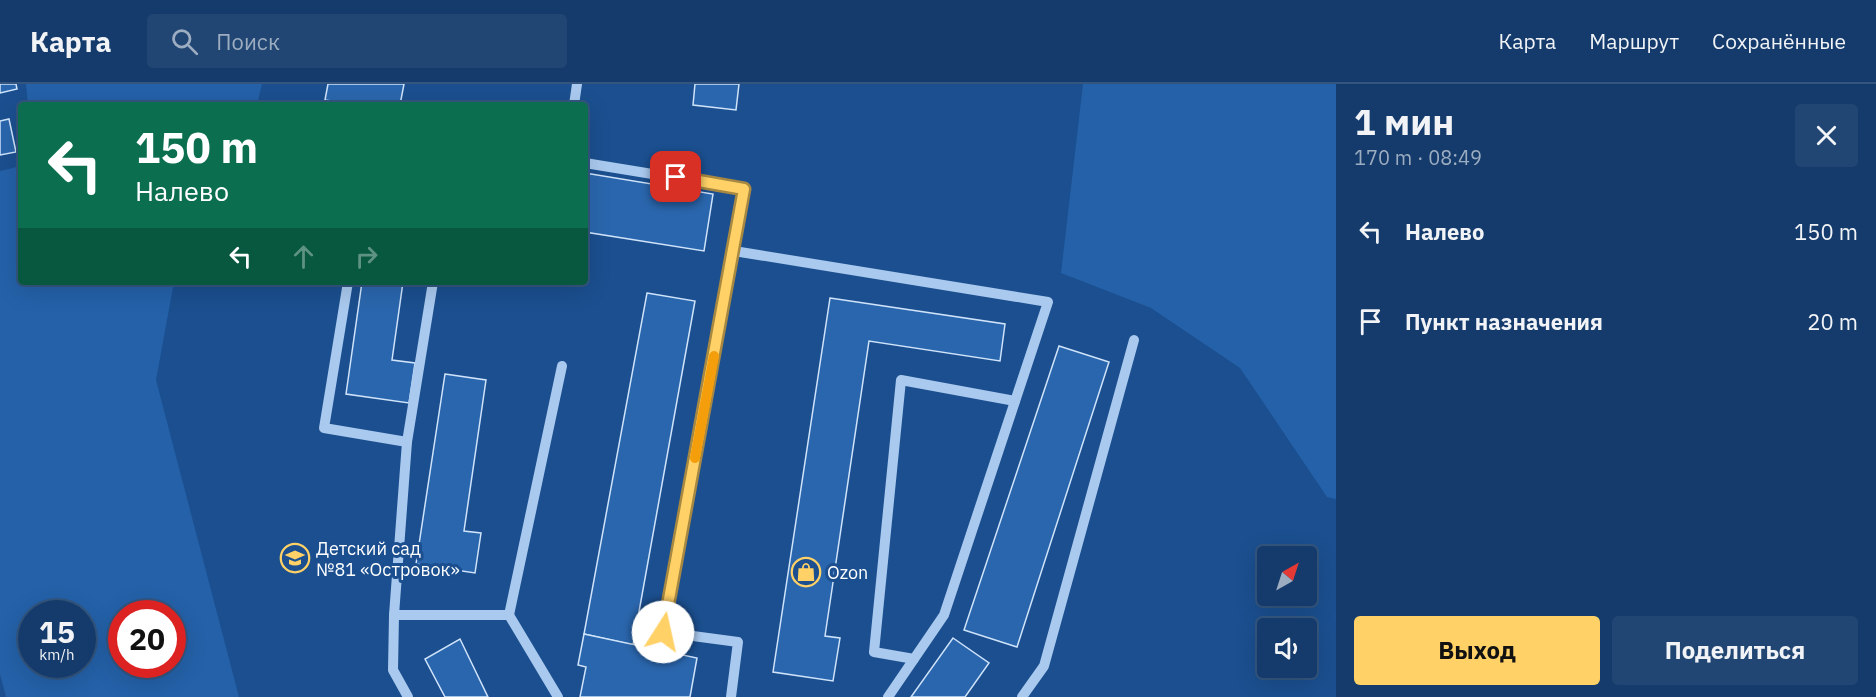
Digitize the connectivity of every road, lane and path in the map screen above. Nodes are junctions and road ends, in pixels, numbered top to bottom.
1 (578, 84) edge
2 (575, 102) edge
3 (588, 163) edge
4 (734, 251) junction
5 (348, 285) edge
6 (432, 285) edge
7 (1134, 340) dead end
8 (562, 366) dead end
9 (1015, 401) junction
10 (407, 442) junction
11 (394, 615) junction
12 (509, 615) junction
13 (914, 659) junction
14 (408, 697) edge
15 (558, 697) edge
16 (731, 697) edge
17 (888, 697) edge
18 (1022, 697) edge

1 - 2 street
3 - 4 street
4 - 9 street
4 - 16 street
5 - 10 street
6 - 10 street
7 - 18 street
8 - 12 street
9 - 13 street
9 - 13 street
10 - 11 street
11 - 12 street
11 - 14 street
12 - 15 street
13 - 17 street

